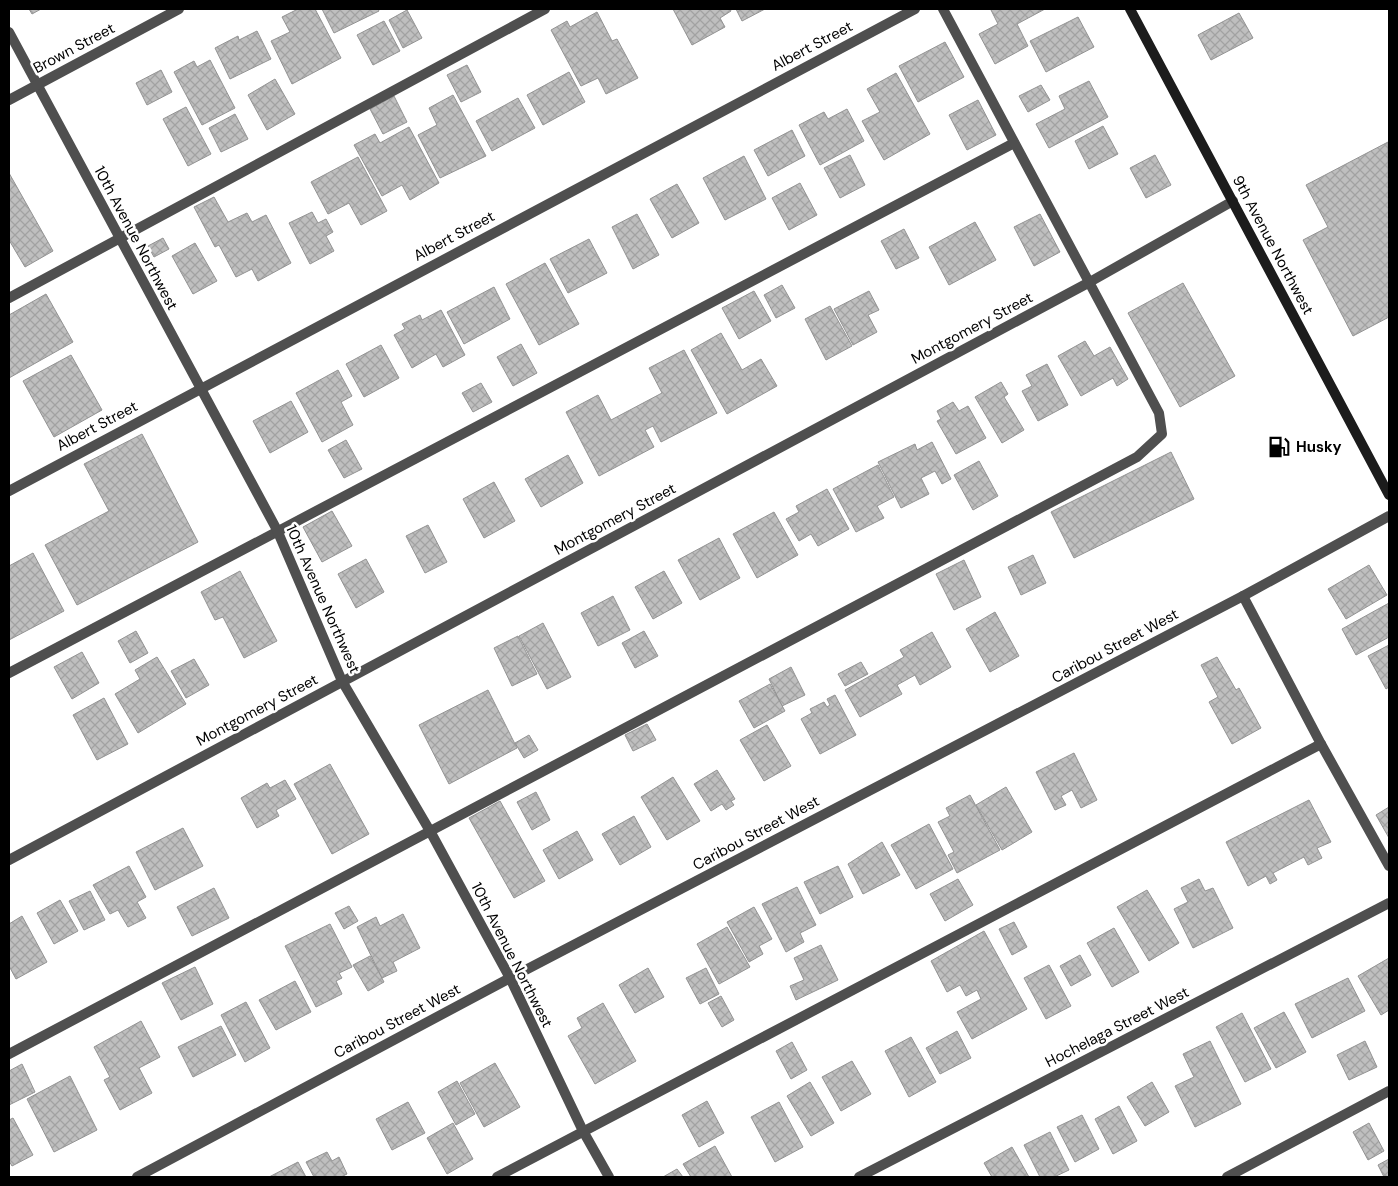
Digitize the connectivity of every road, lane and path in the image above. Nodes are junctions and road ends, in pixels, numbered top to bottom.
1 (179, 9) edge
2 (545, 9) edge
3 (915, 9) edge
4 (943, 9) edge
5 (1130, 9) edge
6 (9, 32) edge
7 (36, 85) junction
8 (9, 100) edge
9 (1014, 143) junction
10 (1233, 201) junction
11 (120, 239) junction
12 (1088, 283) junction
13 (9, 298) edge
14 (200, 388) junction
15 (9, 490) edge
16 (1389, 495) edge
17 (1389, 516) edge
18 (277, 530) junction
19 (1243, 596) junction
20 (9, 673) edge
21 (342, 681) junction
22 (1321, 744) junction
23 (430, 831) junction
24 (9, 860) edge
25 (1389, 866) edge
26 (1389, 903) edge
27 (510, 978) junction
28 (9, 1054) edge
29 (1389, 1090) edge
30 (584, 1131) junction
31 (137, 1177) edge
32 (497, 1177) edge
33 (609, 1177) edge
34 (859, 1177) edge
35 (1227, 1177) edge

1 - 7 street, Brown Street
2 - 11 street
3 - 14 street, Albert Street
4 - 9 street
5 - 10 main road, 9th Avenue Northwest
6 - 7 street, 10th Avenue Northwest
7 - 8 street, Brown Street
7 - 11 street, 10th Avenue Northwest
9 - 12 street
9 - 18 street
10 - 12 street, Montgomery Street
10 - 16 main road, 9th Avenue Northwest
11 - 13 street
11 - 14 street, 10th Avenue Northwest
12 - 21 street, Montgomery Street
12 - 23 street
14 - 15 street, Albert Street
14 - 18 street, 10th Avenue Northwest
17 - 19 street, Caribou Street West
18 - 20 street
18 - 21 street, 10th Avenue Northwest
19 - 22 street
19 - 27 street, Caribou Street West
21 - 23 street, 10th Avenue Northwest
21 - 24 street, Montgomery Street
22 - 25 street
22 - 30 street
23 - 27 street, 10th Avenue Northwest
23 - 28 street
26 - 34 street, Hochelaga Street West
27 - 30 street, 10th Avenue Northwest
27 - 31 street, Caribou Street West
29 - 35 street
30 - 32 street
30 - 33 street, 10th Avenue Northwest

